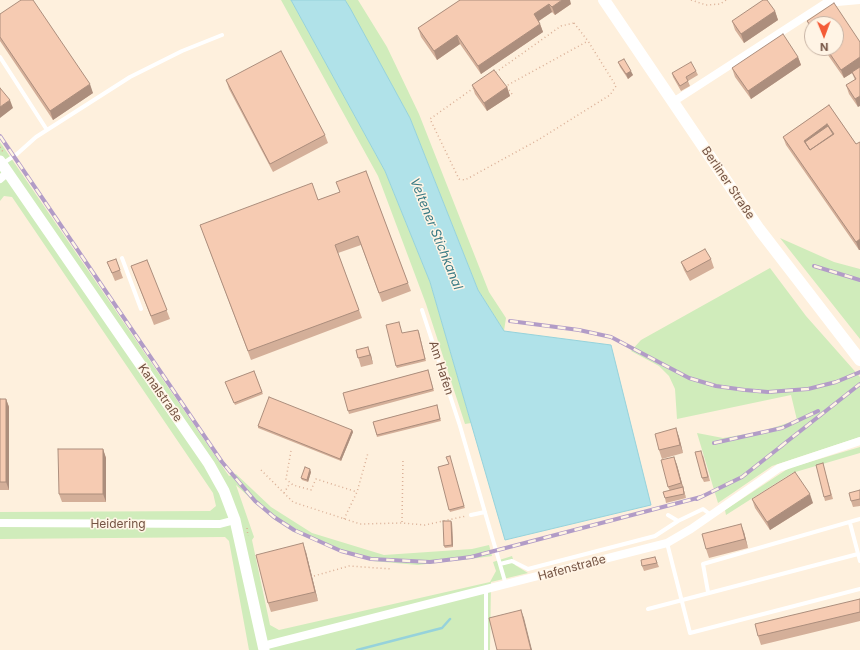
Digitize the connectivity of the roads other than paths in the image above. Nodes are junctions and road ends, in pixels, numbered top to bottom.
1 (604, 0) edge
2 (860, 0) edge
3 (222, 36) dead end
4 (0, 57) edge
5 (673, 102) junction
6 (47, 130) junction
7 (2, 169) edge
8 (122, 258) dead end
9 (141, 309) dead end
10 (422, 310) dead end
11 (860, 360) edge
12 (860, 441) edge
13 (485, 512) junction
14 (471, 515) road end
15 (668, 515) dead end
16 (711, 515) junction
17 (860, 519) edge
18 (235, 520) junction
19 (678, 521) junction
20 (0, 523) edge
21 (850, 523) junction
22 (666, 544) junction
23 (858, 554) junction
24 (860, 561) edge
25 (500, 562) junction
26 (506, 585) junction
27 (860, 589) edge
28 (486, 591) junction
29 (708, 592) junction
30 (681, 600) junction
31 (648, 609) dead end
32 (264, 648) edge
33 (486, 650) edge

1 - 5 main road, Berliner Straße
2 - 5 street
3 - 6 lane
4 - 6 lane
5 - 11 main road, Berliner Straße
6 - 7 lane
7 - 18 street, Kanalstraße
8 - 9 lane
10 - 13 lane, Am Hafen
12 - 16 street, Hafenstraße
13 - 14 lane
13 - 25 lane, Am Hafen
15 - 19 lane
16 - 19 lane
16 - 22 street, Hafenstraße
17 - 21 lane
18 - 20 street, Heidering
18 - 32 street, Kanalstraße
19 - 25 lane
21 - 23 lane
21 - 29 lane
22 - 26 street, Hafenstraße
22 - 30 lane
23 - 24 lane
23 - 29 lane
25 - 26 lane
26 - 28 street, Hafenstraße
27 - 30 lane
28 - 32 street, Hafenstraße
28 - 33 lane
29 - 30 lane
30 - 31 lane

